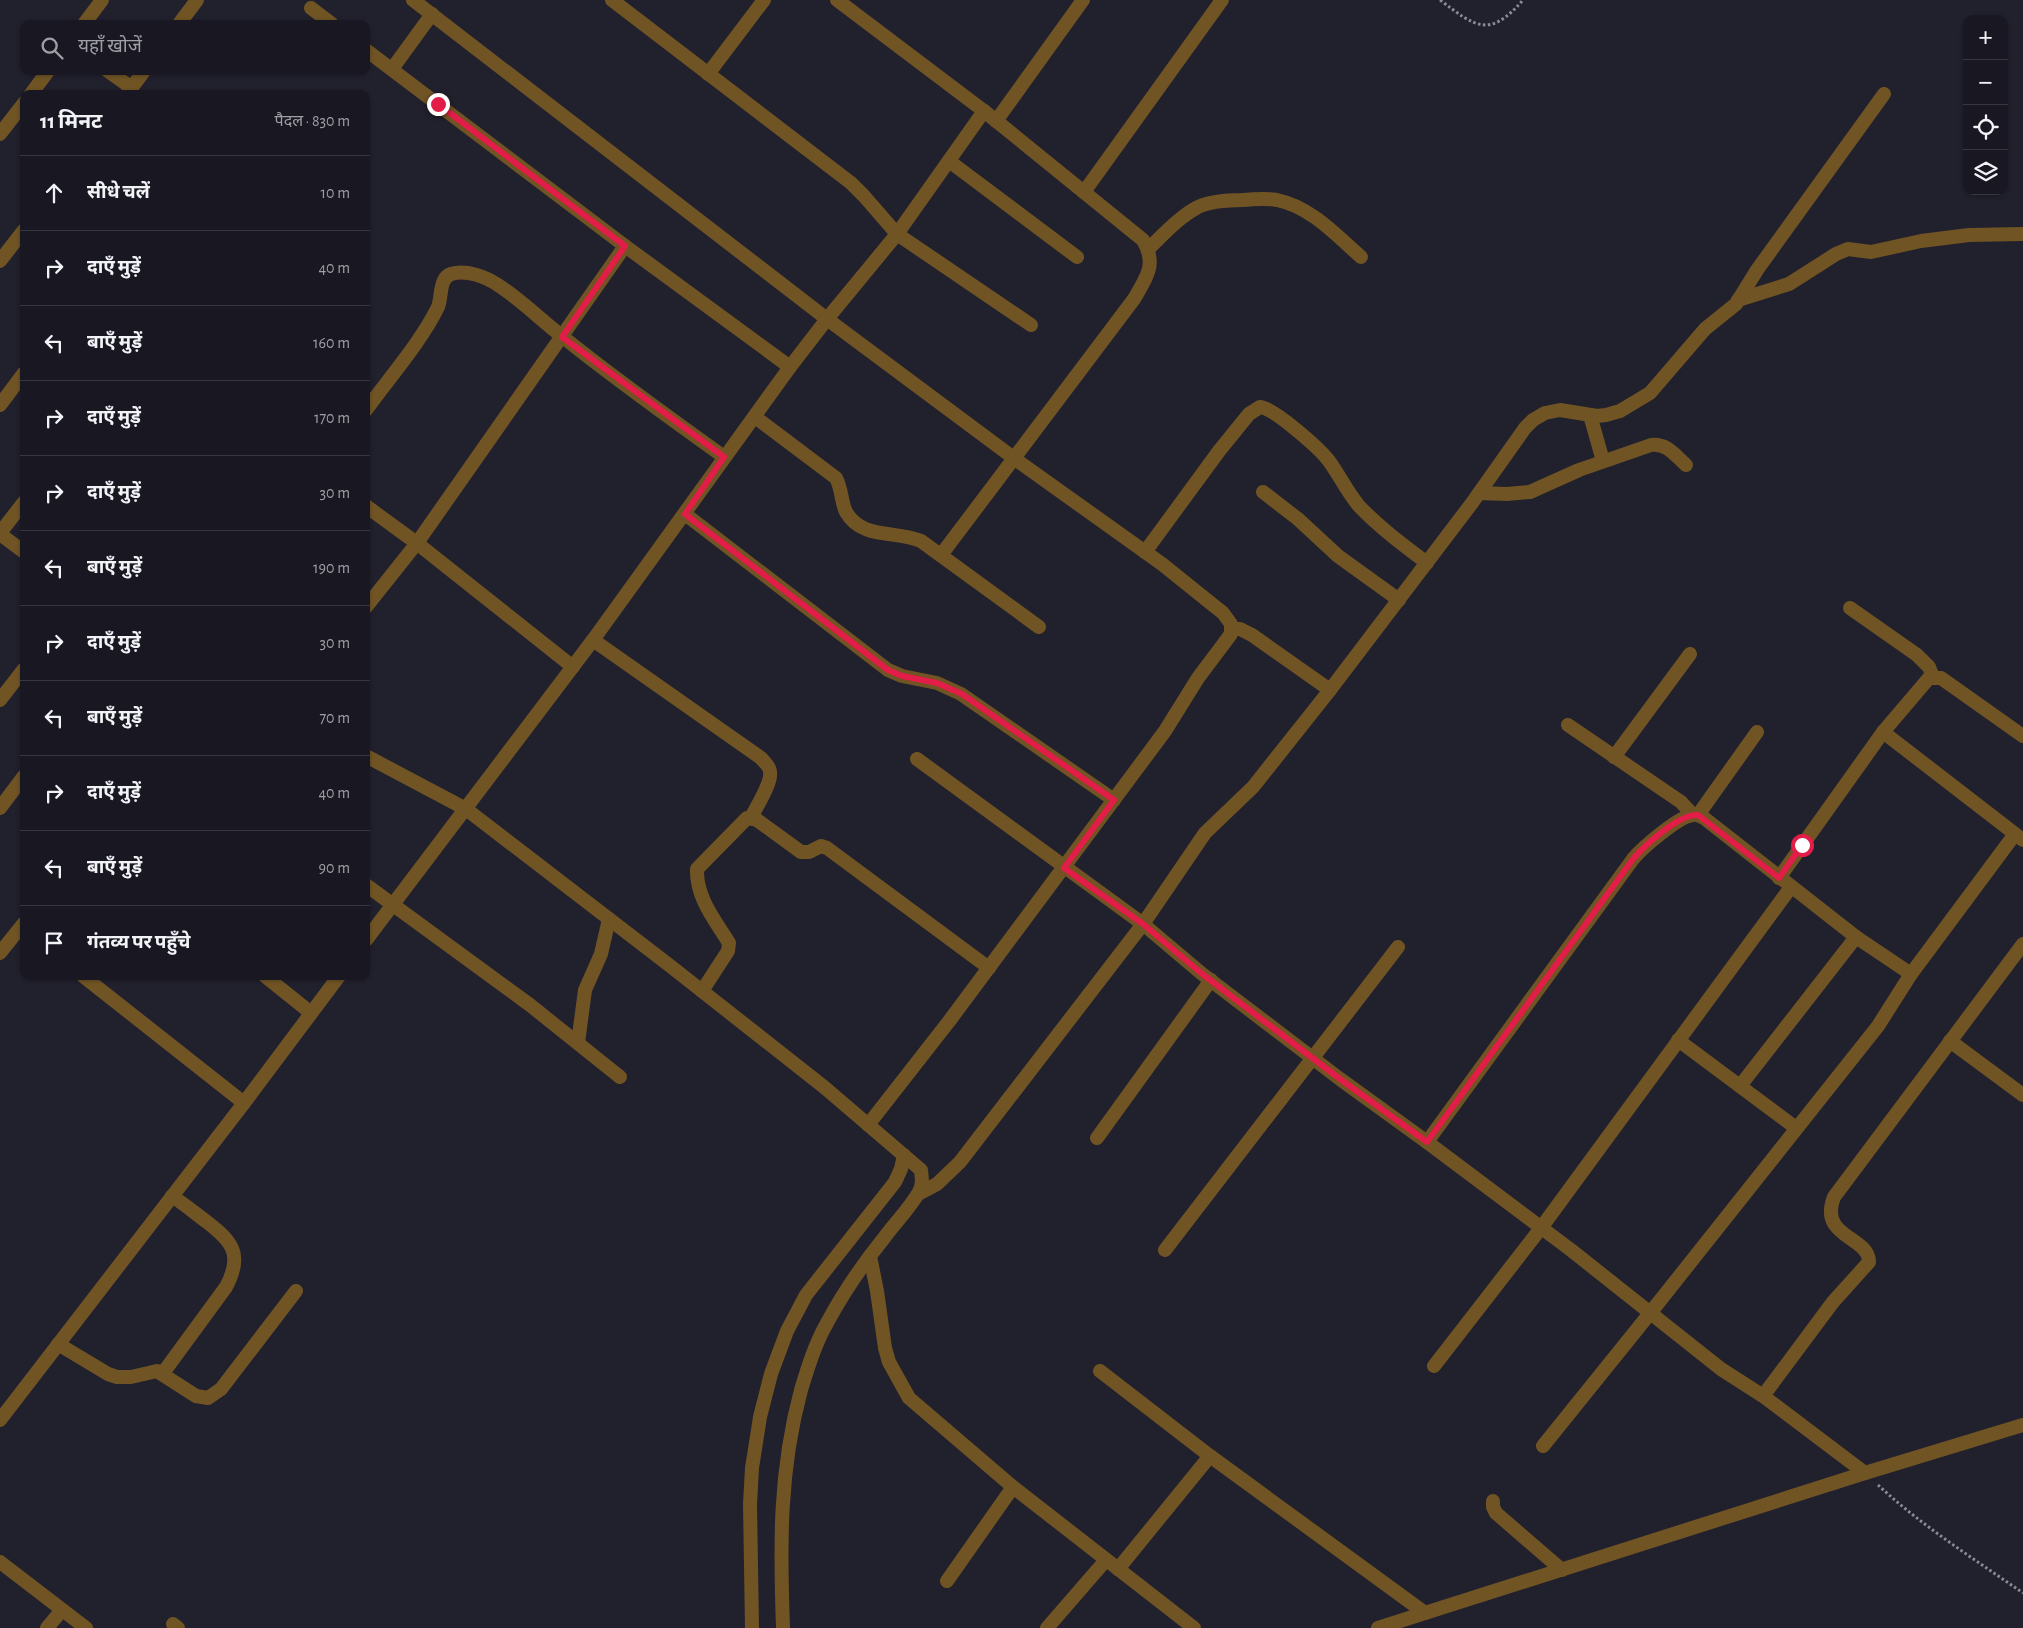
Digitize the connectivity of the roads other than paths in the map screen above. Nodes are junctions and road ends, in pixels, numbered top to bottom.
1 (102, 0) edge
2 (197, 0) edge
3 (413, 0) edge
4 (612, 0) edge
5 (764, 0) edge
6 (837, 0) edge
7 (1083, 0) edge
8 (1222, 0) edge
9 (311, 8) dead end
10 (432, 14) junction
11 (87, 20) edge
12 (183, 20) edge
13 (327, 20) edge
14 (370, 53) edge
15 (392, 69) junction
16 (708, 74) junction
17 (45, 75) edge
18 (112, 75) edge
19 (141, 75) edge
20 (34, 90) edge
21 (128, 90) edge
22 (130, 90) edge
23 (1884, 94) dead end
24 (20, 108) edge
25 (984, 111) junction
26 (996, 121) junction
27 (0, 134) edge
28 (949, 161) junction
29 (1084, 192) junction
30 (897, 234) junction
31 (2023, 234) edge
32 (20, 235) edge
33 (625, 246) junction
34 (1148, 249) junction
35 (1077, 257) dead end
36 (1361, 257) dead end
37 (0, 261) edge
38 (1738, 300) junction
39 (827, 319) junction
40 (1032, 325) dead end
41 (562, 337) junction
42 (790, 367) junction
43 (20, 378) edge
44 (370, 404) edge
45 (0, 405) edge
46 (1590, 415) junction
47 (755, 417) junction
48 (724, 457) junction
49 (1015, 459) junction
50 (1603, 461) junction
51 (1686, 465) dead end
52 (1263, 492) dead end
53 (1480, 493) junction
54 (20, 507) edge
55 (370, 509) edge
56 (685, 514) junction
57 (0, 533) edge
58 (417, 543) junction
59 (20, 549) edge
60 (1145, 552) junction
61 (941, 555) junction
62 (1427, 563) junction
63 (1399, 600) junction
64 (370, 602) edge
65 (1850, 608) dead end
66 (1039, 627) dead end
67 (1232, 629) junction
68 (593, 640) junction
69 (1690, 654) dead end
70 (573, 666) junction
71 (20, 674) edge
72 (1933, 677) junction
73 (1330, 690) junction
74 (0, 700) edge
75 (1568, 725) dead end
76 (1757, 732) dead end
77 (1882, 732) junction
78 (2023, 736) edge
79 (1614, 757) junction
80 (370, 758) edge
81 (917, 759) dead end
82 (20, 781) edge
83 (1114, 800) junction
84 (0, 808) edge
85 (466, 809) junction
86 (1695, 815) junction
87 (751, 818) junction
88 (2019, 837) edge
89 (1064, 868) junction
90 (1779, 878) junction
91 (1791, 887) junction
92 (370, 888) edge
93 (392, 905) junction
94 (609, 919) junction
95 (1143, 924) junction
96 (20, 930) edge
97 (370, 935) edge
98 (1856, 937) junction
99 (2023, 944) edge
100 (1398, 947) dead end
101 (0, 953) edge
102 (989, 968) junction
103 (1910, 974) junction
104 (88, 980) edge
105 (269, 980) edge
106 (336, 980) edge
107 (1211, 980) junction
108 (702, 991) junction
109 (311, 1013) junction
110 (1678, 1040) junction
111 (1950, 1041) junction
112 (578, 1043) junction
113 (1313, 1058) junction
114 (620, 1077) dead end
115 (1740, 1086) junction
116 (2023, 1094) edge
117 (244, 1103) junction
118 (868, 1125) junction
119 (1796, 1128) junction
120 (1097, 1138) dead end
121 (1427, 1142) junction
122 (904, 1155) junction
123 (918, 1194) junction
124 (172, 1196) junction
125 (1541, 1228) junction
126 (1165, 1250) dead end
127 (870, 1256) junction
128 (296, 1291) dead end
129 (1651, 1312) junction
130 (58, 1344) junction
131 (1434, 1366) dead end
132 (1100, 1371) dead end
133 (163, 1373) junction
134 (1763, 1396) junction
135 (0, 1420) edge
136 (2023, 1425) edge
137 (1543, 1446) dead end
138 (1210, 1456) junction
139 (1864, 1473) junction
140 (1013, 1487) junction
141 (1493, 1501) dead end
142 (1106, 1560) junction
143 (0, 1562) edge
144 (1118, 1569) junction
145 (1562, 1570) junction
146 (947, 1581) dead end
147 (62, 1610) junction
148 (1425, 1613) junction
149 (48, 1628) edge
150 (86, 1628) edge
151 (752, 1628) edge
152 (783, 1628) edge
153 (1047, 1628) edge
154 (1194, 1628) edge
155 (1378, 1628) edge

1 - 11 street
2 - 12 street
3 - 10 street
4 - 16 street
5 - 16 street
6 - 25 street
7 - 26 street
8 - 29 street
9 - 13 street
10 - 15 street
10 - 39 street
14 - 15 street
15 - 33 street
16 - 30 street
17 - 20 street
18 - 21 street
19 - 22 street
23 - 38 street
24 - 27 street
25 - 26 street
25 - 28 street
26 - 29 street
28 - 30 street
28 - 35 street
29 - 34 street
30 - 39 street
30 - 40 street
31 - 38 street
32 - 37 street
33 - 41 street
33 - 42 street
34 - 36 street
34 - 49 street
38 - 46 street
39 - 42 street
39 - 49 street
41 - 44 street
41 - 48 street
41 - 58 street
42 - 47 street
43 - 45 street
46 - 50 street
46 - 53 street
47 - 48 street
47 - 61 street
48 - 56 street
49 - 60 street
49 - 61 street
50 - 51 street
50 - 53 street
52 - 63 street
53 - 62 street
54 - 57 street
55 - 58 street
56 - 68 street
56 - 83 street
57 - 59 street
58 - 64 street
58 - 70 street
60 - 62 street
60 - 67 street
61 - 66 street
62 - 63 street
63 - 73 street
65 - 72 street
67 - 73 street
67 - 83 street
68 - 70 street
68 - 87 street
69 - 79 street
70 - 85 street
71 - 74 street
72 - 77 street
72 - 78 street
73 - 95 street
75 - 79 street
76 - 86 street
77 - 88 street
77 - 90 street
79 - 86 street
80 - 85 street
81 - 89 street
82 - 84 street
83 - 89 street
85 - 93 street
85 - 94 street
86 - 90 street
86 - 121 street
87 - 102 street
87 - 108 street
88 - 103 street
89 - 95 street
89 - 102 street
90 - 91 street
91 - 98 street
91 - 110 street
92 - 93 street
93 - 97 street
93 - 112 street
94 - 108 street
94 - 112 street
95 - 107 street
95 - 123 street
96 - 101 street
98 - 103 street
98 - 115 street
99 - 111 street
100 - 113 street
102 - 118 street
103 - 119 street
104 - 117 street
105 - 109 street
106 - 109 street
107 - 113 street
107 - 120 street
108 - 118 street
109 - 117 street
110 - 115 street
110 - 125 street
111 - 116 street
111 - 134 street
112 - 114 street
113 - 121 street
113 - 126 street
115 - 119 street
117 - 124 street
118 - 122 street
119 - 129 street
121 - 125 street
122 - 123 street
122 - 151 street
123 - 127 street
124 - 130 street
124 - 133 street
125 - 129 street
125 - 131 street
127 - 140 street
127 - 152 street
128 - 133 street
129 - 134 street
129 - 137 street
130 - 133 street
130 - 135 street
132 - 138 street
134 - 139 street
136 - 139 street
138 - 144 street
138 - 148 street
139 - 145 street
140 - 142 street
140 - 146 street
141 - 145 street
142 - 144 street
142 - 153 street
143 - 147 street
144 - 154 street
145 - 148 street
147 - 149 street
147 - 150 street
148 - 155 street

